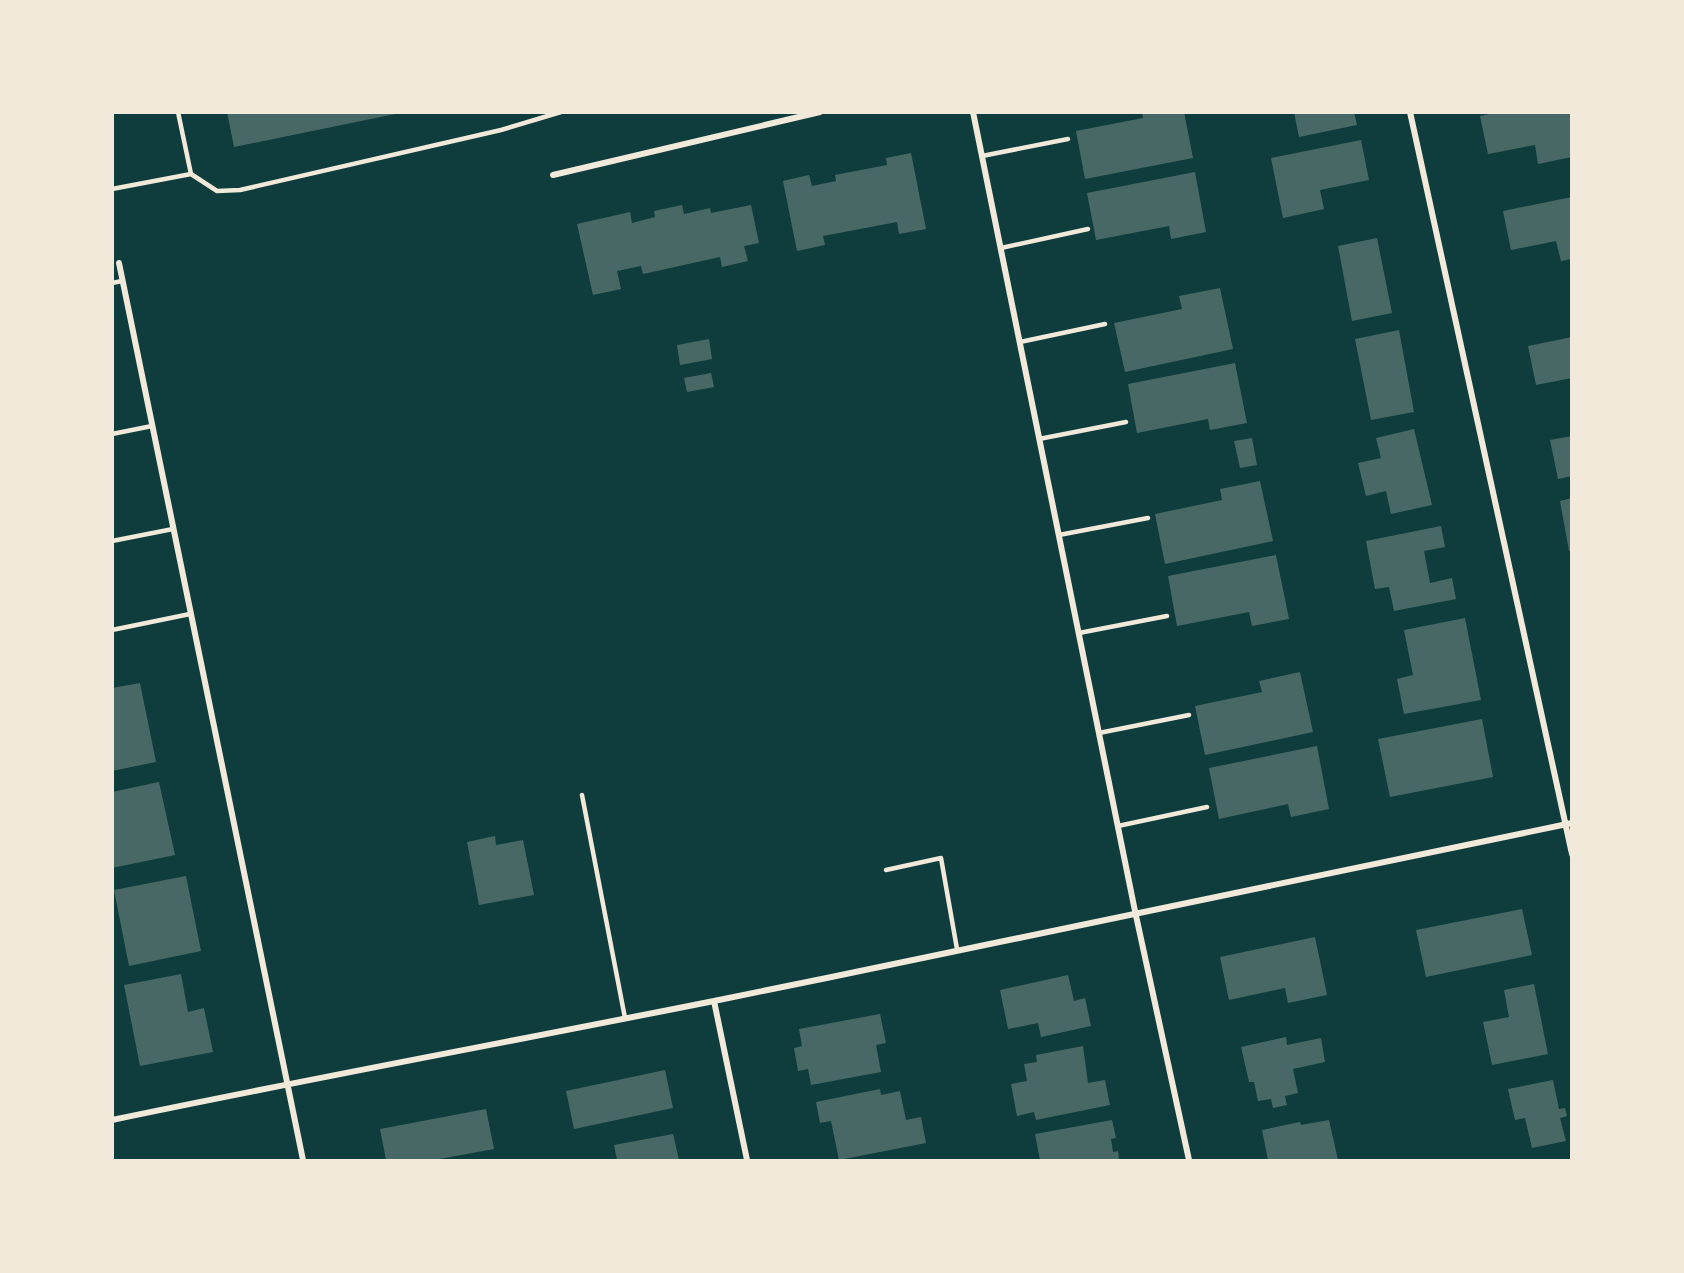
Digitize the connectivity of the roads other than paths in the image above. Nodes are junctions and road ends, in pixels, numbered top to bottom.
1 (178, 112) edge
2 (561, 112) edge
3 (820, 112) edge
4 (973, 112) edge
5 (1410, 112) edge
6 (1068, 139) dead end
7 (982, 156) junction
8 (191, 174) junction
9 (553, 175) dead end
10 (112, 189) edge
11 (1088, 229) dead end
12 (1000, 248) junction
13 (119, 263) dead end
14 (122, 281) junction
15 (112, 283) edge
16 (1105, 324) dead end
17 (1020, 342) junction
18 (1126, 422) dead end
19 (152, 426) junction
20 (112, 434) edge
21 (1040, 439) junction
22 (1148, 518) dead end
23 (173, 529) junction
24 (1059, 535) junction
25 (112, 541) edge
26 (190, 614) junction
27 (1167, 616) dead end
28 (112, 630) edge
29 (1079, 633) junction
30 (1189, 715) dead end
31 (1099, 733) junction
32 (582, 795) dead end
33 (1207, 807) dead end
34 (1568, 823) edge
35 (1118, 826) junction
36 (1572, 854) edge
37 (886, 870) dead end
38 (1135, 911) junction
39 (957, 949) junction
40 (714, 1001) junction
41 (625, 1018) junction
42 (286, 1083) junction
43 (112, 1120) edge
44 (303, 1161) edge
45 (747, 1161) edge
46 (1189, 1161) edge

1 - 8 lane
2 - 8 lane
3 - 9 street
4 - 7 street
5 - 34 street
6 - 7 lane
7 - 12 street
8 - 10 lane
11 - 12 lane
12 - 17 street
13 - 14 street
14 - 15 lane
14 - 19 street
16 - 17 lane
17 - 21 street
18 - 21 lane
19 - 20 lane
19 - 23 street
21 - 24 street
22 - 24 lane
23 - 25 lane
23 - 26 street
24 - 29 street
26 - 28 lane
26 - 42 street
27 - 29 lane
29 - 31 street
30 - 31 lane
31 - 35 street
32 - 41 lane
33 - 35 lane
34 - 36 street
34 - 38 street
35 - 38 street
37 - 39 lane
38 - 39 street
38 - 46 street
39 - 40 street
40 - 41 street
40 - 45 street
41 - 42 street
42 - 43 street
42 - 44 street

